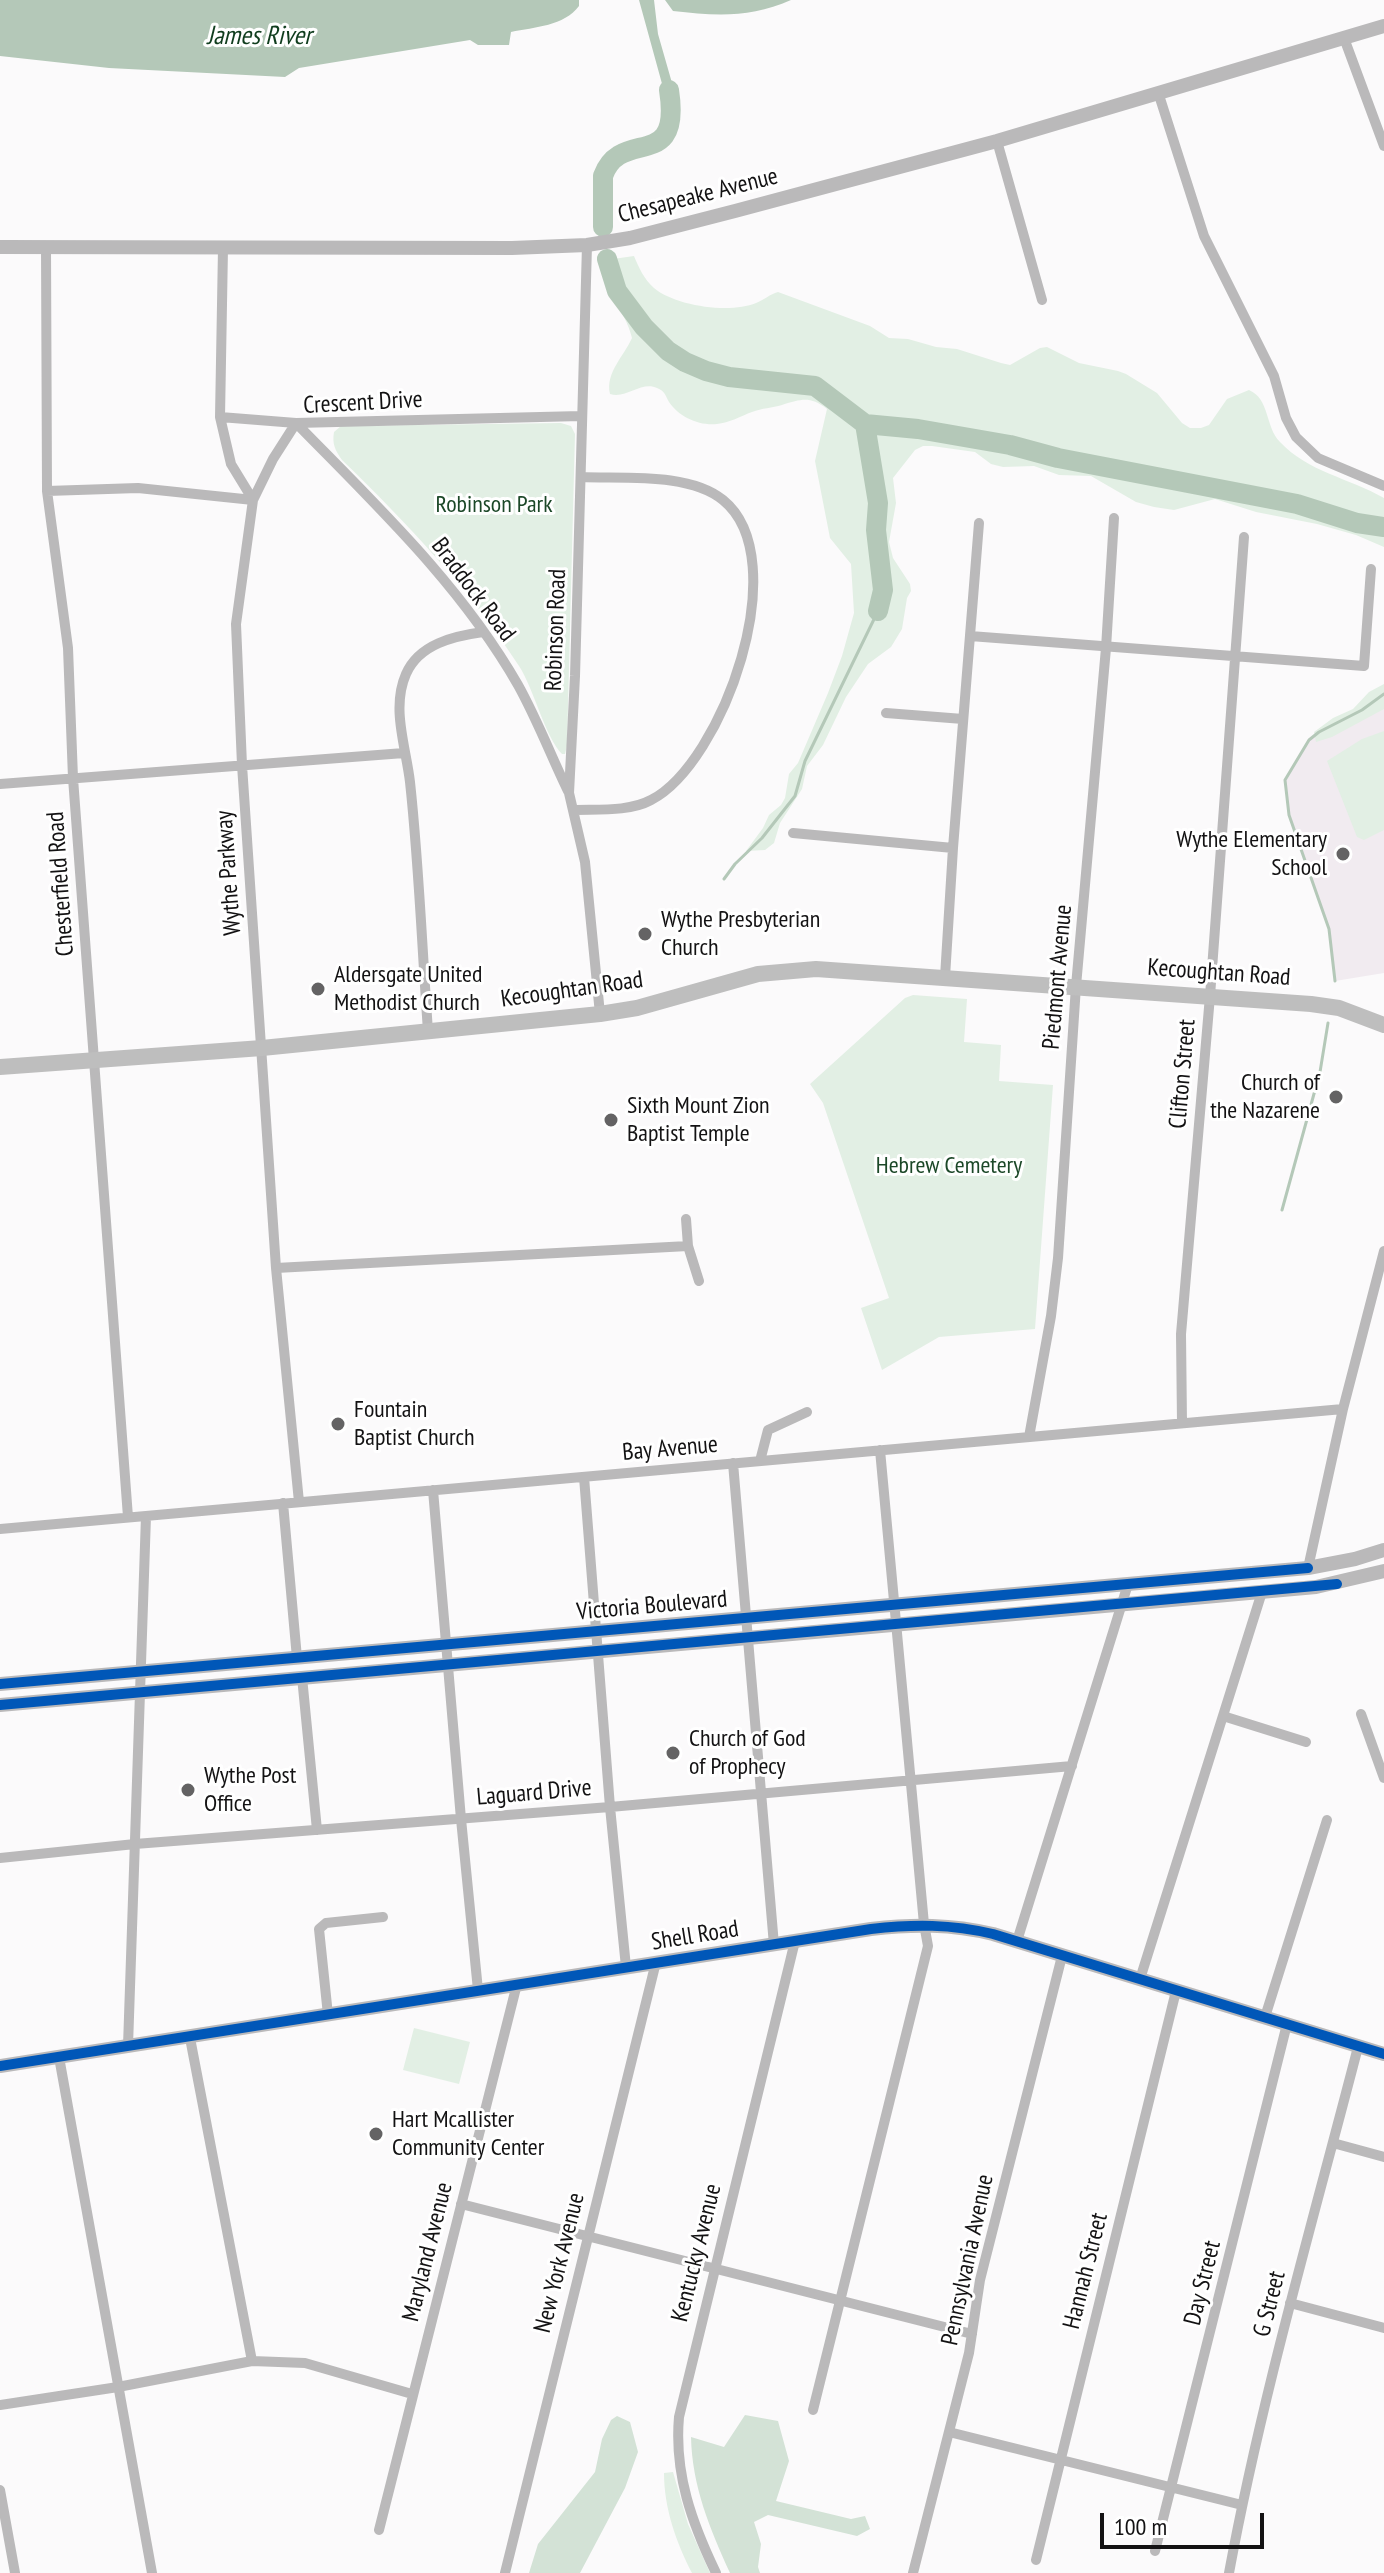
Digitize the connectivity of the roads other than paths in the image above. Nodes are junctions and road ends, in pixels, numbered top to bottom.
1 (1384, 26) edge
2 (1344, 38) junction
3 (1158, 92) junction
4 (997, 141) junction
5 (1384, 146) edge
6 (587, 245) junction
7 (0, 247) edge
8 (46, 247) junction
9 (223, 248) junction
10 (1042, 300) dead end
11 (581, 416) junction
12 (220, 417) junction
13 (296, 423) junction
14 (581, 477) junction
15 (1384, 486) edge
16 (47, 491) junction
17 (253, 500) junction
18 (1114, 518) dead end
19 (979, 523) dead end
20 (1244, 537) dead end
21 (1371, 569) dead end
22 (483, 632) junction
23 (970, 636) junction
24 (1106, 648) junction
25 (1235, 658) junction
26 (886, 713) dead end
27 (963, 719) junction
28 (404, 753) junction
29 (242, 765) junction
30 (73, 778) junction
31 (0, 784) edge
32 (569, 793) junction
33 (573, 810) junction
34 (793, 833) dead end
35 (953, 848) junction
36 (945, 977) junction
37 (1076, 986) junction
38 (1210, 996) junction
39 (600, 1014) junction
40 (1384, 1025) edge
41 (428, 1031) junction
42 (262, 1048) junction
43 (93, 1059) junction
44 (0, 1067) edge
45 (686, 1219) dead end
46 (688, 1246) junction
47 (1384, 1251) edge
48 (276, 1268) junction
49 (699, 1281) dead end
50 (1343, 1409) junction
51 (807, 1412) dead end
52 (1182, 1423) junction
53 (1029, 1437) junction
54 (880, 1450) junction
55 (760, 1461) junction
56 (733, 1463) junction
57 (584, 1477) junction
58 (433, 1490) junction
59 (299, 1502) junction
60 (283, 1503) junction
61 (146, 1516) junction
62 (128, 1517) junction
63 (0, 1529) edge
64 (1384, 1550) edge
65 (1308, 1568) junction
66 (1384, 1571) edge
67 (1128, 1584) junction
68 (1262, 1592) junction
69 (1122, 1604) junction
70 (895, 1605) junction
71 (745, 1618) junction
72 (897, 1624) junction
73 (597, 1631) junction
74 (747, 1638) junction
75 (447, 1645) junction
76 (598, 1651) junction
77 (297, 1658) junction
78 (448, 1665) junction
79 (139, 1672) junction
80 (302, 1677) junction
81 (0, 1684) edge
82 (139, 1692) junction
83 (0, 1705) edge
84 (1361, 1714) dead end
85 (1223, 1716) junction
86 (1306, 1742) dead end
87 (1072, 1766) junction
88 (1384, 1778) edge
89 (912, 1781) junction
90 (762, 1792) junction
91 (610, 1807) junction
92 (461, 1819) junction
93 (1327, 1820) dead end
94 (317, 1830) junction
95 (135, 1844) junction
96 (0, 1858) edge
97 (383, 1917) dead end
98 (924, 1924) junction
99 (795, 1941) junction
100 (1017, 1941) junction
101 (774, 1945) junction
102 (1062, 1956) junction
103 (656, 1962) junction
104 (626, 1967) junction
105 (1140, 1979) junction
106 (517, 1984) junction
107 (478, 1990) junction
108 (1176, 1991) junction
109 (328, 2015) junction
110 (1265, 2017) junction
111 (1287, 2024) junction
112 (190, 2038) junction
113 (128, 2046) junction
114 (1358, 2047) junction
115 (1384, 2054) edge
116 (59, 2057) junction
117 (0, 2066) edge
118 (1333, 2143) junction
119 (1384, 2157) edge
120 (461, 2204) junction
121 (586, 2236) junction
122 (713, 2269) junction
123 (839, 2300) junction
124 (1290, 2303) junction
125 (1384, 2328) edge
126 (972, 2334) junction
127 (252, 2361) junction
128 (118, 2387) junction
129 (412, 2394) junction
130 (0, 2405) edge
131 (813, 2410) dead end
132 (949, 2432) junction
133 (1060, 2459) junction
134 (1172, 2487) junction
135 (0, 2490) edge
136 (1242, 2505) junction
137 (379, 2530) dead end
138 (1155, 2551) dead end
139 (1036, 2560) dead end
140 (15, 2573) edge
141 (152, 2573) edge
142 (505, 2573) edge
143 (716, 2573) edge
144 (913, 2573) edge
145 (1229, 2573) edge

1 - 2 main road, Chesapeake Avenue
2 - 3 main road, Chesapeake Avenue
2 - 5 street
3 - 4 main road, Chesapeake Avenue
3 - 15 street
4 - 6 main road, Chesapeake Avenue
4 - 10 street
6 - 9 main road, Chesapeake Avenue
6 - 11 street, Robinson Road
7 - 8 main road, Chesapeake Avenue
8 - 9 main road, Chesapeake Avenue
8 - 16 street, Chesterfield Road
9 - 12 street
11 - 13 street, Crescent Drive
11 - 14 street, Robinson Road
12 - 13 street
12 - 17 street
13 - 17 street, Crescent Drive
13 - 22 street, Braddock Road
14 - 32 street, Robinson Road
14 - 33 street
16 - 17 street
16 - 30 street, Chesterfield Road
17 - 29 street, Wythe Parkway
18 - 24 street, Piedmont Avenue
19 - 23 street
20 - 25 street, Clifton Street
21 - 25 street
22 - 28 street
22 - 32 street, Braddock Road
23 - 24 street
23 - 27 street
24 - 25 street
24 - 37 street, Piedmont Avenue
25 - 38 street, Clifton Street
26 - 27 street
27 - 35 street
28 - 29 street
28 - 41 street
29 - 30 street
29 - 42 street, Wythe Parkway
30 - 31 street
30 - 43 street, Chesterfield Road
32 - 33 street, Robinson Road
33 - 39 street, Robinson Road
34 - 35 street
35 - 36 street
36 - 37 main road, Kecoughtan Road
36 - 39 main road, Kecoughtan Road
37 - 38 main road, Kecoughtan Road
37 - 53 street, Piedmont Avenue
38 - 40 main road, Kecoughtan Road
38 - 52 street, Clifton Street
39 - 41 main road, Kecoughtan Road
41 - 42 main road, Kecoughtan Road
42 - 43 main road, Kecoughtan Road
42 - 48 street, Wythe Parkway
43 - 44 main road, Kecoughtan Road
43 - 62 street, Chesterfield Road
45 - 46 street
46 - 48 street
46 - 49 street
47 - 50 street
48 - 59 street, Wythe Parkway
50 - 52 street, Bay Avenue
50 - 65 street
51 - 55 street
52 - 53 street, Bay Avenue
53 - 54 street, Bay Avenue
54 - 55 street, Bay Avenue
54 - 70 street
55 - 56 street, Bay Avenue
56 - 57 street, Bay Avenue
56 - 71 street
57 - 58 street, Bay Avenue
57 - 73 street
58 - 59 street, Bay Avenue
58 - 75 street
59 - 60 street, Bay Avenue
60 - 61 street, Bay Avenue
60 - 77 street
61 - 62 street, Bay Avenue
61 - 79 street
62 - 63 street, Bay Avenue
64 - 65 main road, Victoria Boulevard
65 - 67 main road, Victoria Boulevard
66 - 68 main road, Victoria Boulevard
67 - 69 street
67 - 70 main road, Victoria Boulevard
68 - 69 main road, Victoria Boulevard
68 - 85 street
69 - 72 main road, Victoria Boulevard
69 - 87 street
70 - 71 main road, Victoria Boulevard
70 - 72 street
71 - 73 main road, Victoria Boulevard
71 - 74 street
72 - 74 main road, Victoria Boulevard
72 - 89 street
73 - 75 main road, Victoria Boulevard
73 - 76 street
74 - 76 main road, Victoria Boulevard
74 - 90 street
75 - 77 main road, Victoria Boulevard
75 - 78 street
76 - 78 main road, Victoria Boulevard
76 - 91 street
77 - 79 main road, Victoria Boulevard
78 - 80 main road, Victoria Boulevard
78 - 92 street
79 - 81 main road, Victoria Boulevard
79 - 82 street
80 - 82 main road, Victoria Boulevard
80 - 94 street
82 - 83 main road, Victoria Boulevard
82 - 95 street
84 - 88 street
85 - 86 street
85 - 105 street
87 - 89 street, Laguard Drive
87 - 100 street
89 - 90 street, Laguard Drive
89 - 98 street
90 - 91 street, Laguard Drive
90 - 101 street
91 - 92 street, Laguard Drive
91 - 104 street
92 - 94 street, Laguard Drive
92 - 107 street
93 - 110 street
94 - 95 street, Laguard Drive
95 - 96 street, Laguard Drive
95 - 113 street
97 - 109 street
98 - 99 main road, Shell Road
98 - 100 main road, Shell Road
98 - 123 street
99 - 101 main road, Shell Road
99 - 122 street, Kentucky Avenue
100 - 102 main road, Shell Road
101 - 103 main road, Shell Road
102 - 105 main road, Shell Road
102 - 126 street, Pennsylvania Avenue
103 - 104 main road, Shell Road
103 - 121 street, New York Avenue
104 - 106 main road, Shell Road
105 - 108 main road, Shell Road
106 - 107 main road, Shell Road
106 - 120 street, Maryland Avenue
107 - 109 main road, Shell Road
108 - 110 main road, Shell Road
108 - 133 street, Hannah Street
109 - 112 main road, Shell Road
110 - 111 main road, Shell Road
111 - 114 main road, Shell Road
111 - 134 street, Day Street
112 - 113 main road, Shell Road
112 - 127 street
113 - 116 main road, Shell Road
114 - 115 main road, Shell Road
114 - 118 street, G Street
116 - 117 main road, Shell Road
116 - 128 street
118 - 119 street
118 - 124 street, G Street
120 - 121 street
120 - 129 street, Maryland Avenue
121 - 122 street
121 - 142 street, New York Avenue
122 - 123 street
122 - 143 street, Kentucky Avenue
123 - 126 street
123 - 131 street
124 - 125 street
124 - 136 street, G Street
126 - 132 street, Pennsylvania Avenue
127 - 128 street
127 - 129 street
128 - 130 street
128 - 141 street
129 - 137 street, Maryland Avenue
132 - 133 street
132 - 144 street, Pennsylvania Avenue
133 - 134 street
133 - 139 street, Hannah Street
134 - 136 street
134 - 138 street, Day Street
135 - 140 street
136 - 145 street, G Street

